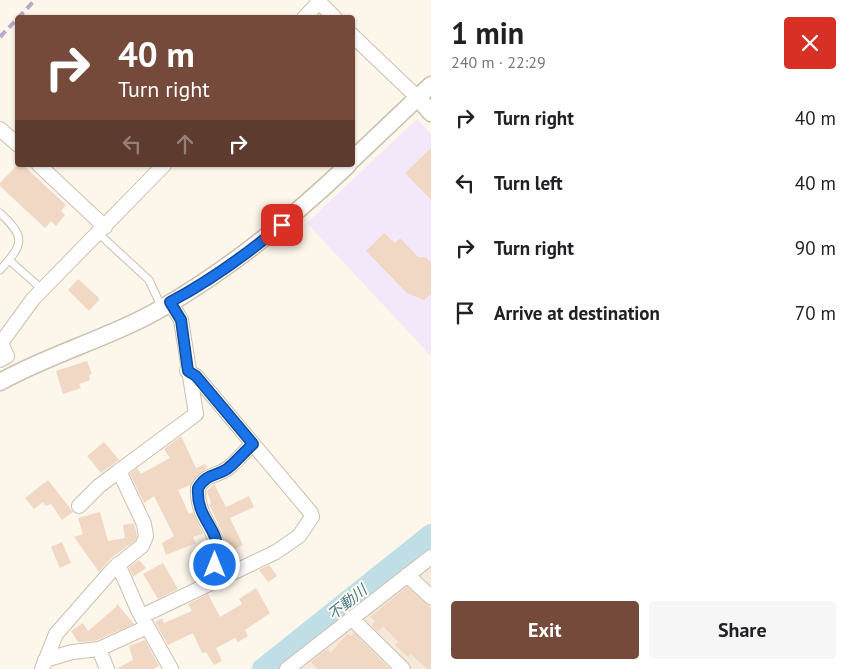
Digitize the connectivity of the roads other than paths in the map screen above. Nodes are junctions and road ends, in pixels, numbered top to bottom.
1 (318, 1) edge
2 (306, 15) edge
3 (331, 15) edge
4 (355, 38) edge
5 (431, 85) edge
6 (418, 98) junction
7 (431, 113) edge
8 (0, 129) edge
9 (15, 142) edge
10 (355, 157) edge
11 (41, 167) edge
12 (162, 167) edge
13 (346, 167) edge
14 (0, 213) edge
15 (102, 230) junction
16 (9, 260) junction
17 (0, 270) edge
18 (43, 290) junction
19 (166, 305) junction
20 (1, 343) edge
21 (0, 360) edge
22 (188, 371) junction
23 (0, 382) edge
24 (253, 444) junction
25 (119, 471) junction
26 (80, 506) dead end
27 (431, 557) edge
28 (118, 564) junction
29 (408, 575) junction
30 (211, 582) junction
31 (431, 597) edge
32 (351, 618) junction
33 (144, 622) junction
34 (99, 649) junction
35 (44, 665) edge
36 (107, 669) edge
37 (170, 669) edge
38 (287, 669) edge
39 (403, 669) edge

1 - 2 street
1 - 3 street
4 - 6 street
5 - 6 street
6 - 7 street
6 - 10 street
8 - 9 street
11 - 15 street
12 - 15 street
13 - 19 street
14 - 16 lane
15 - 18 street
15 - 19 lane
16 - 17 lane
16 - 18 lane
18 - 20 street
19 - 22 street
19 - 23 street
20 - 21 street
22 - 24 street
22 - 25 street
24 - 30 street
24 - 30 street
25 - 26 street
25 - 28 street
27 - 29 street
28 - 33 street
28 - 35 street
29 - 31 street
29 - 32 street
30 - 33 street
32 - 38 street
32 - 39 street
33 - 34 street
33 - 37 street
34 - 35 street
34 - 36 street

